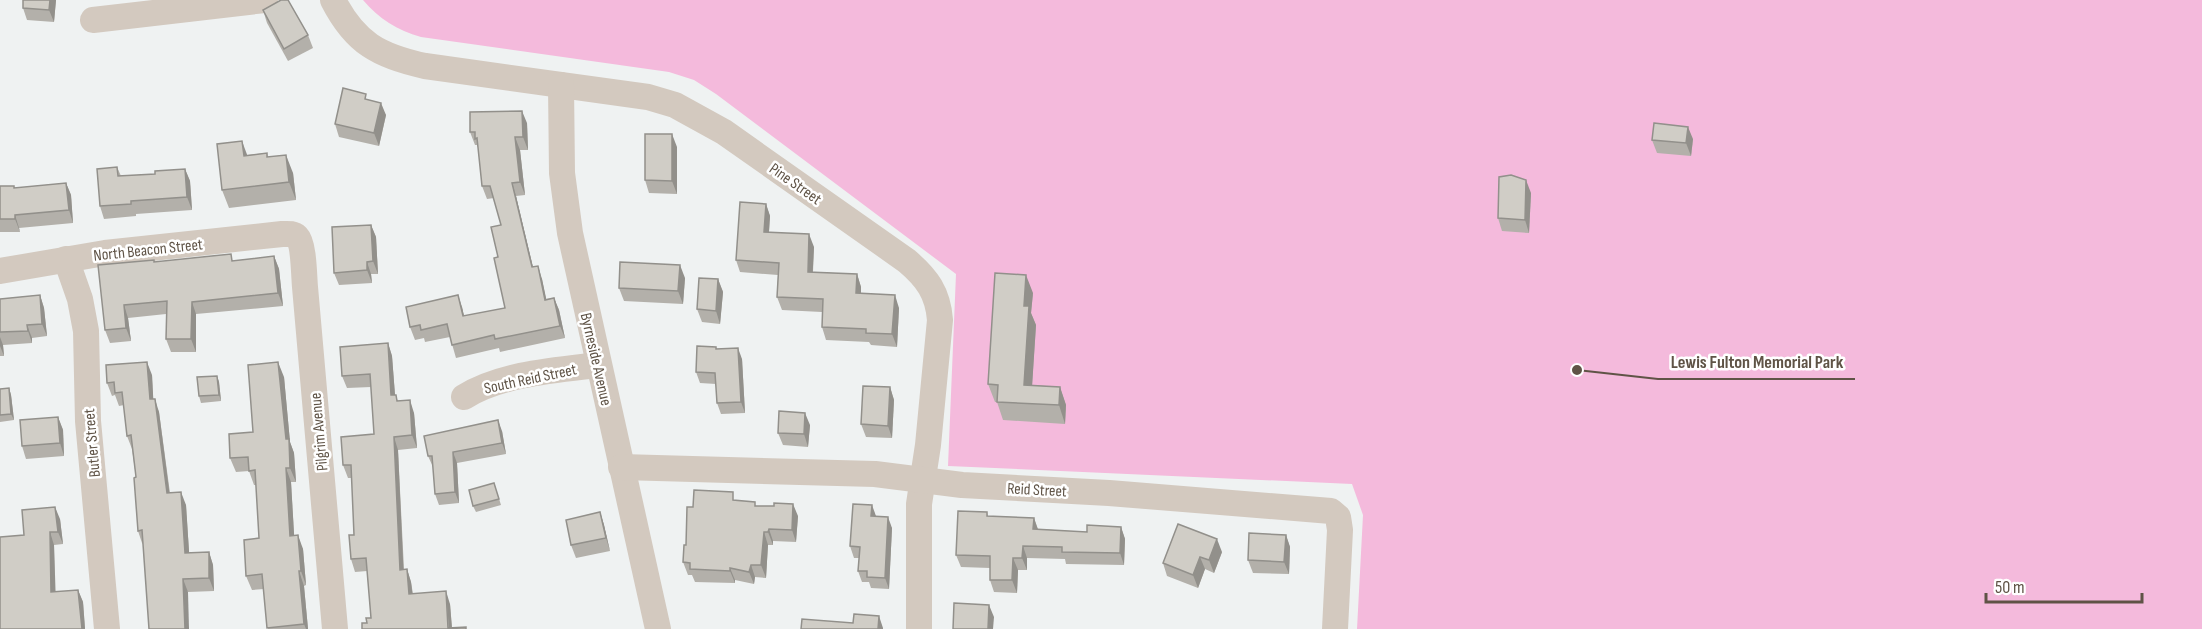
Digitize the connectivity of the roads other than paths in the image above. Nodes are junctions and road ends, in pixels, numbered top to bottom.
1 (264, 0) edge
2 (333, 0) edge
3 (93, 20) dead end
4 (561, 85) junction
5 (296, 236) joint
6 (66, 259) junction
7 (0, 271) edge
8 (598, 365) junction
9 (464, 397) dead end
10 (621, 467) junction
11 (922, 480) junction
12 (106, 629) edge
13 (335, 629) edge
14 (658, 629) edge
15 (919, 629) edge
16 (1335, 629) edge

1 - 3 street
2 - 4 street, Pine Street
4 - 8 street, Byrneside Avenue
4 - 11 street, Pine Street
5 - 6 street, North Beacon Street
5 - 13 street, Pilgrim Avenue
6 - 7 street, North Beacon Street
6 - 12 street, Butler Street
8 - 9 street, South Reid Street
8 - 10 street, Byrneside Avenue
10 - 11 street, Reid Street
10 - 14 street, Byrneside Avenue
11 - 15 street, Pine Street
11 - 16 street, Reid Street

